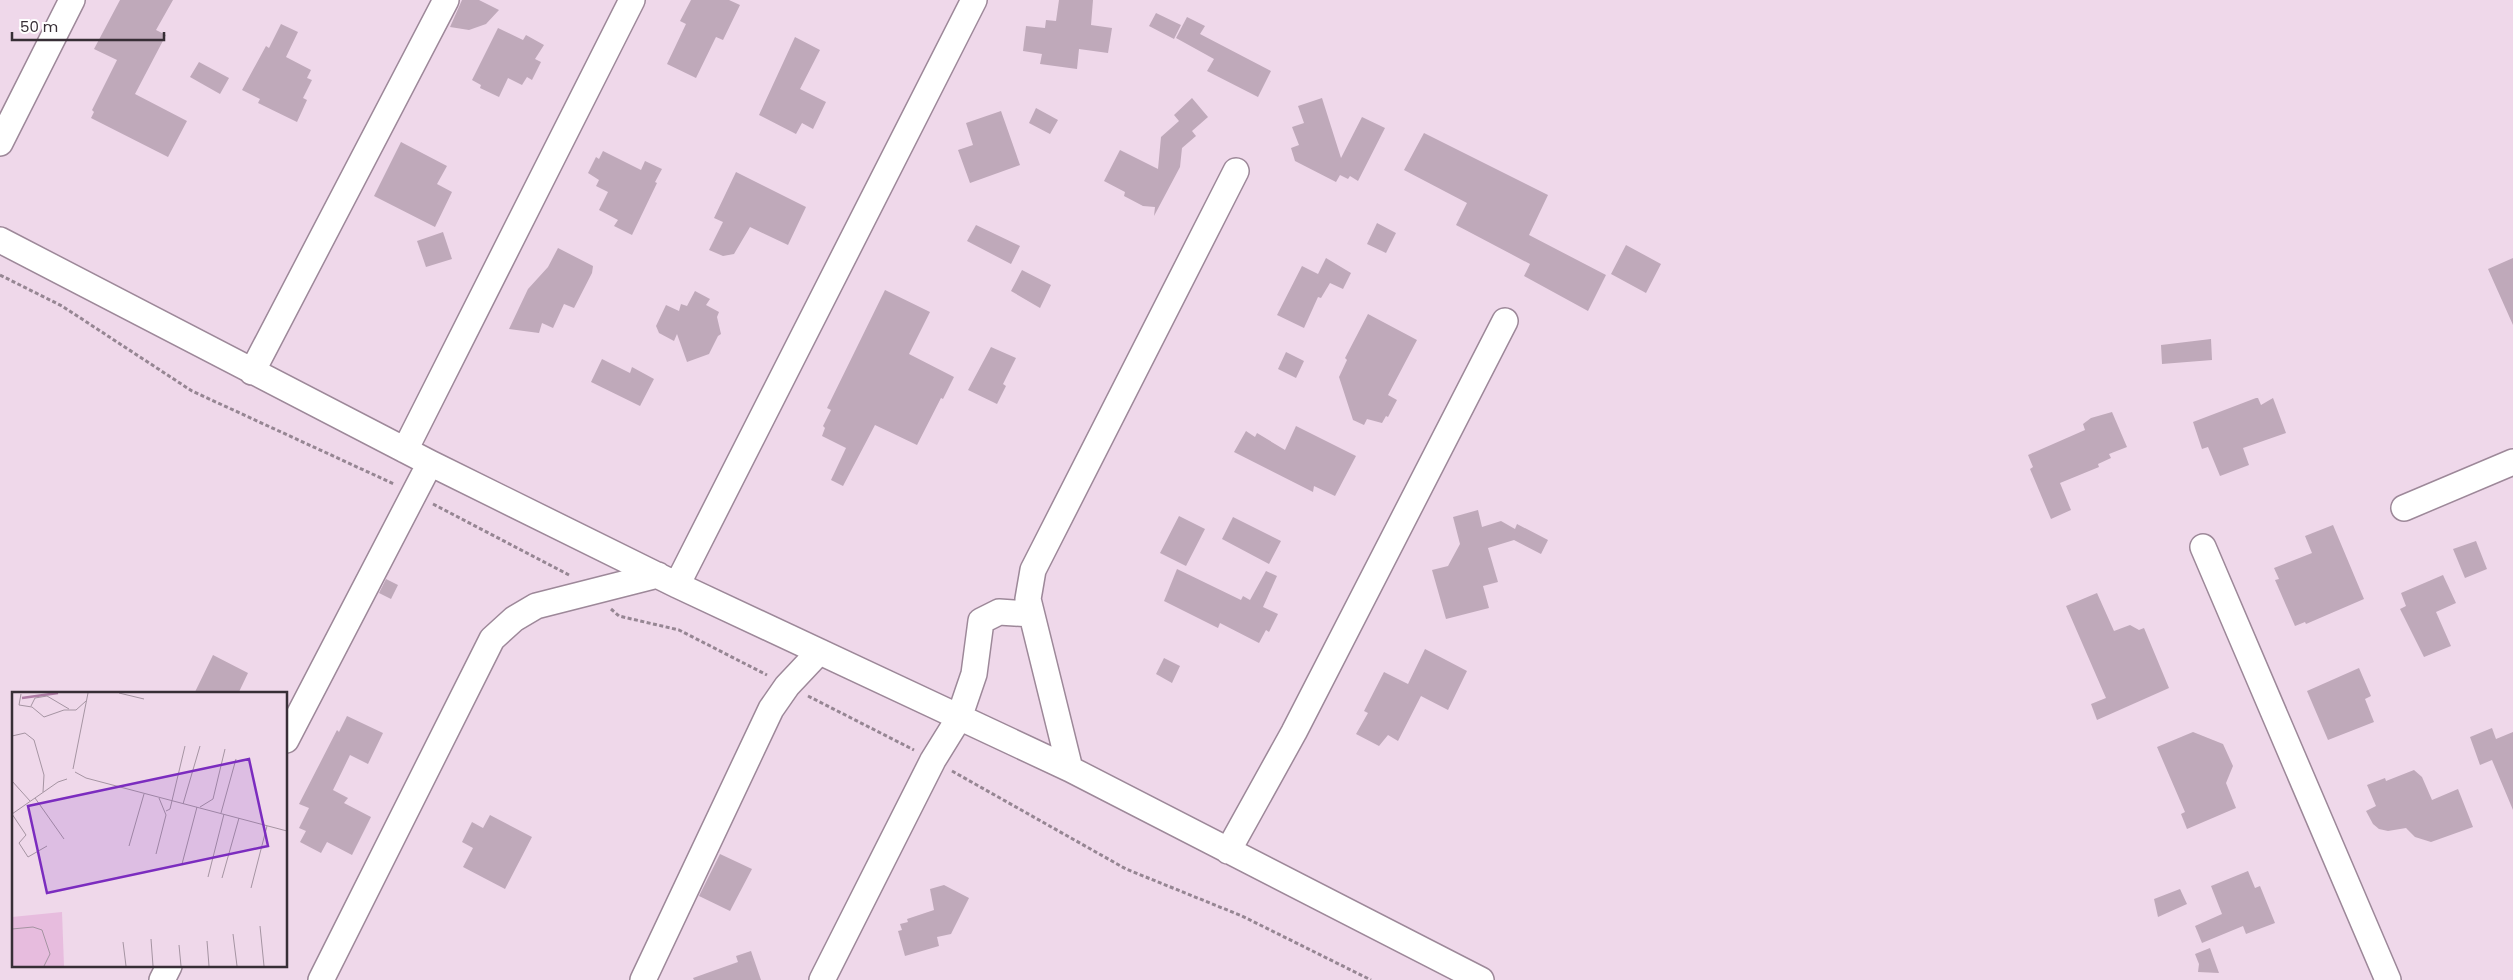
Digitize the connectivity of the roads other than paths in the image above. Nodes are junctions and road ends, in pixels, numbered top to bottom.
1 (72, 0) edge
2 (446, 0) edge
3 (632, 0) edge
4 (974, 0) edge
5 (0, 143) edge
6 (1236, 171) dead end
7 (0, 240) edge
8 (1506, 321) dead end
9 (252, 372) junction
10 (405, 450) junction
11 (2513, 462) edge
12 (430, 463) junction
13 (2404, 508) dead end
14 (2204, 547) dead end
15 (668, 580) junction
16 (1031, 614) junction
17 (819, 652) junction
18 (959, 718) junction
19 (288, 736) edge
20 (1070, 769) junction
21 (1228, 851) junction
22 (168, 968) edge
23 (162, 980) edge
24 (321, 980) edge
25 (643, 980) edge
26 (822, 980) edge
27 (1481, 980) edge
28 (2388, 980) edge

1 - 5 street
2 - 9 street
3 - 10 street
4 - 15 street
6 - 16 street
7 - 9 street
8 - 21 street
9 - 10 street
10 - 12 street
11 - 13 street
12 - 15 street
12 - 19 street
14 - 28 street
15 - 17 street
15 - 24 street
16 - 18 street
16 - 20 street
17 - 18 street
17 - 25 street
18 - 20 street
18 - 26 street
20 - 21 street
21 - 27 street
22 - 23 street

